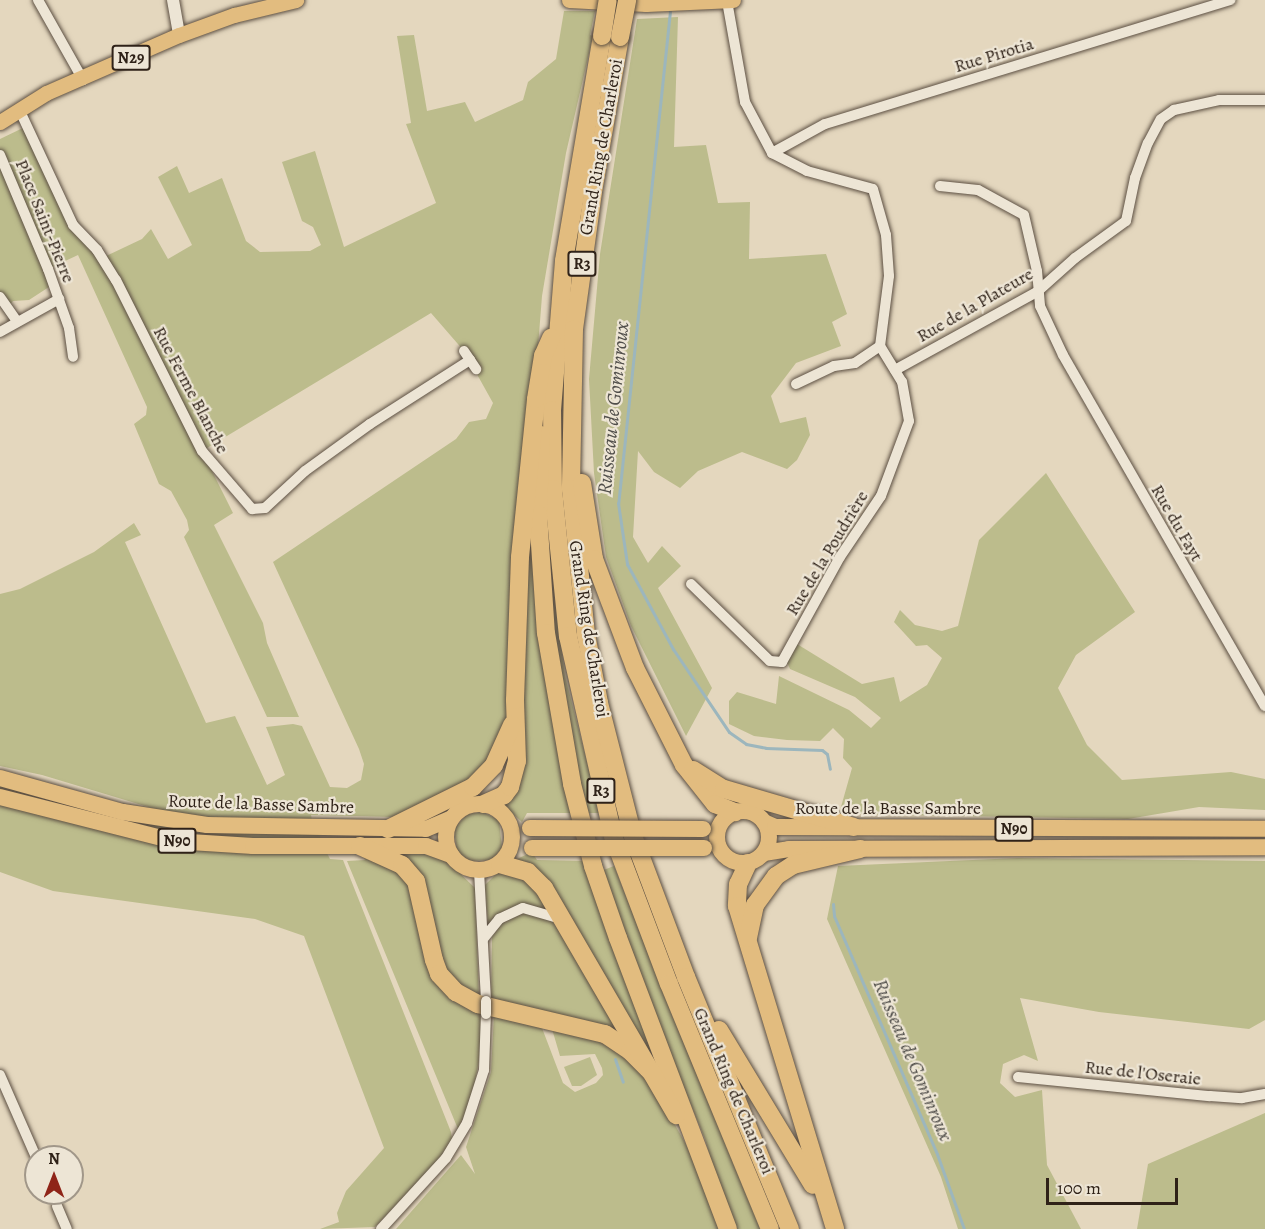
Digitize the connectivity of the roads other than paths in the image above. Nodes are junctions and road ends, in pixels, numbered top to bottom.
1 (38, 0) edge
2 (173, 0) edge
3 (297, 0) edge
4 (569, 0) edge
5 (608, 0) edge
6 (627, 0) edge
7 (730, 0) edge
8 (1230, 0) edge
9 (674, 2) edge
10 (179, 35) junction
11 (83, 80) junction
12 (1265, 100) edge
13 (21, 114) junction
14 (0, 122) edge
15 (0, 133) edge
16 (772, 153) junction
17 (0, 155) edge
18 (940, 186) dead end
19 (1037, 292) junction
20 (0, 297) edge
21 (59, 300) junction
22 (17, 321) junction
23 (557, 326) junction
24 (0, 332) edge
25 (880, 346) junction
26 (543, 356) junction
27 (73, 357) dead end
28 (470, 360) dead end
29 (895, 370) junction
30 (796, 384) dead end
31 (570, 414) junction
32 (691, 584) dead end
33 (1265, 706) edge
34 (515, 718) junction
35 (684, 765) junction
36 (0, 778) edge
37 (0, 797) edge
38 (484, 804) junction
39 (735, 812) junction
40 (452, 818) junction
41 (764, 822) junction
42 (510, 823) junction
43 (720, 823) junction
44 (854, 827) junction
45 (1261, 827) edge
46 (388, 829) junction
47 (360, 846) junction
48 (1265, 847) edge
49 (860, 849) junction
50 (721, 852) junction
51 (764, 854) junction
52 (451, 855) junction
53 (503, 860) junction
54 (748, 863) junction
55 (479, 871) junction
56 (561, 919) junction
57 (483, 939) junction
58 (748, 940) junction
59 (686, 978) junction
60 (653, 1074) junction
61 (0, 1075) edge
62 (1018, 1077) dead end
63 (1265, 1095) edge
64 (31, 1145) edge
65 (704, 1167) junction
66 (57, 1206) tunnel mouth
67 (67, 1229) edge
68 (381, 1229) edge
69 (729, 1229) edge
70 (770, 1229) edge
71 (790, 1229) edge
72 (834, 1229) edge

1 - 11 street
2 - 10 street
3 - 10 main road, N29
4 - 9 main road
5 - 23 highway, Grand Ring de Charleroi / R3, bridge
6 - 31 highway, Grand Ring de Charleroi / R3, bridge
7 - 9 main road
7 - 16 street
8 - 16 street, Rue Pirotia
10 - 11 main road, N29
11 - 13 main road, N29
12 - 19 street, Rue de la Plateure
13 - 14 main road, N29
13 - 15 main road, N29
13 - 28 street, Rue Ferme Blanche
16 - 25 street
17 - 21 street, Place Saint-Pierre
18 - 19 street, Rue du Fayt
19 - 29 street, Rue de la Plateure
19 - 33 street, Rue du Fayt
20 - 22 street
21 - 22 street
21 - 27 street, Place Saint-Pierre
22 - 24 street
23 - 26 highway
23 - 70 highway, Grand Ring de Charleroi / R3
25 - 29 street, Rue de la Poudrière
25 - 30 street
26 - 34 highway
26 - 65 highway
29 - 32 street, Rue de la Poudrière
31 - 35 highway
31 - 59 highway, Grand Ring de Charleroi / R3
34 - 38 highway
34 - 46 highway
35 - 39 highway
35 - 44 highway
36 - 46 highway, Route de la Basse Sambre / N90
37 - 47 highway, N90
38 - 40 highway
38 - 42 highway
39 - 41 highway
39 - 43 highway
40 - 46 highway, Route de la Basse Sambre / N90
40 - 52 highway
41 - 44 highway, Route de la Basse Sambre / N90
41 - 51 highway
42 - 43 highway, bridge
42 - 53 highway
43 - 50 highway
44 - 45 highway, Route de la Basse Sambre / N90
47 - 52 highway, N90
47 - 60 highway
48 - 49 highway, N90
49 - 51 highway, N90
49 - 58 highway
50 - 53 highway, bridge
50 - 54 highway
51 - 54 highway
52 - 55 highway
53 - 55 highway
53 - 56 highway
54 - 58 highway
55 - 57 street
56 - 57 street
56 - 60 highway
57 - 68 street, bridge
58 - 72 highway
59 - 71 highway, Grand Ring de Charleroi / R3
59 - 72 highway
60 - 65 highway
61 - 64 street
62 - 63 street, Rue de l'Oseraie
65 - 69 highway
66 - 67 street

